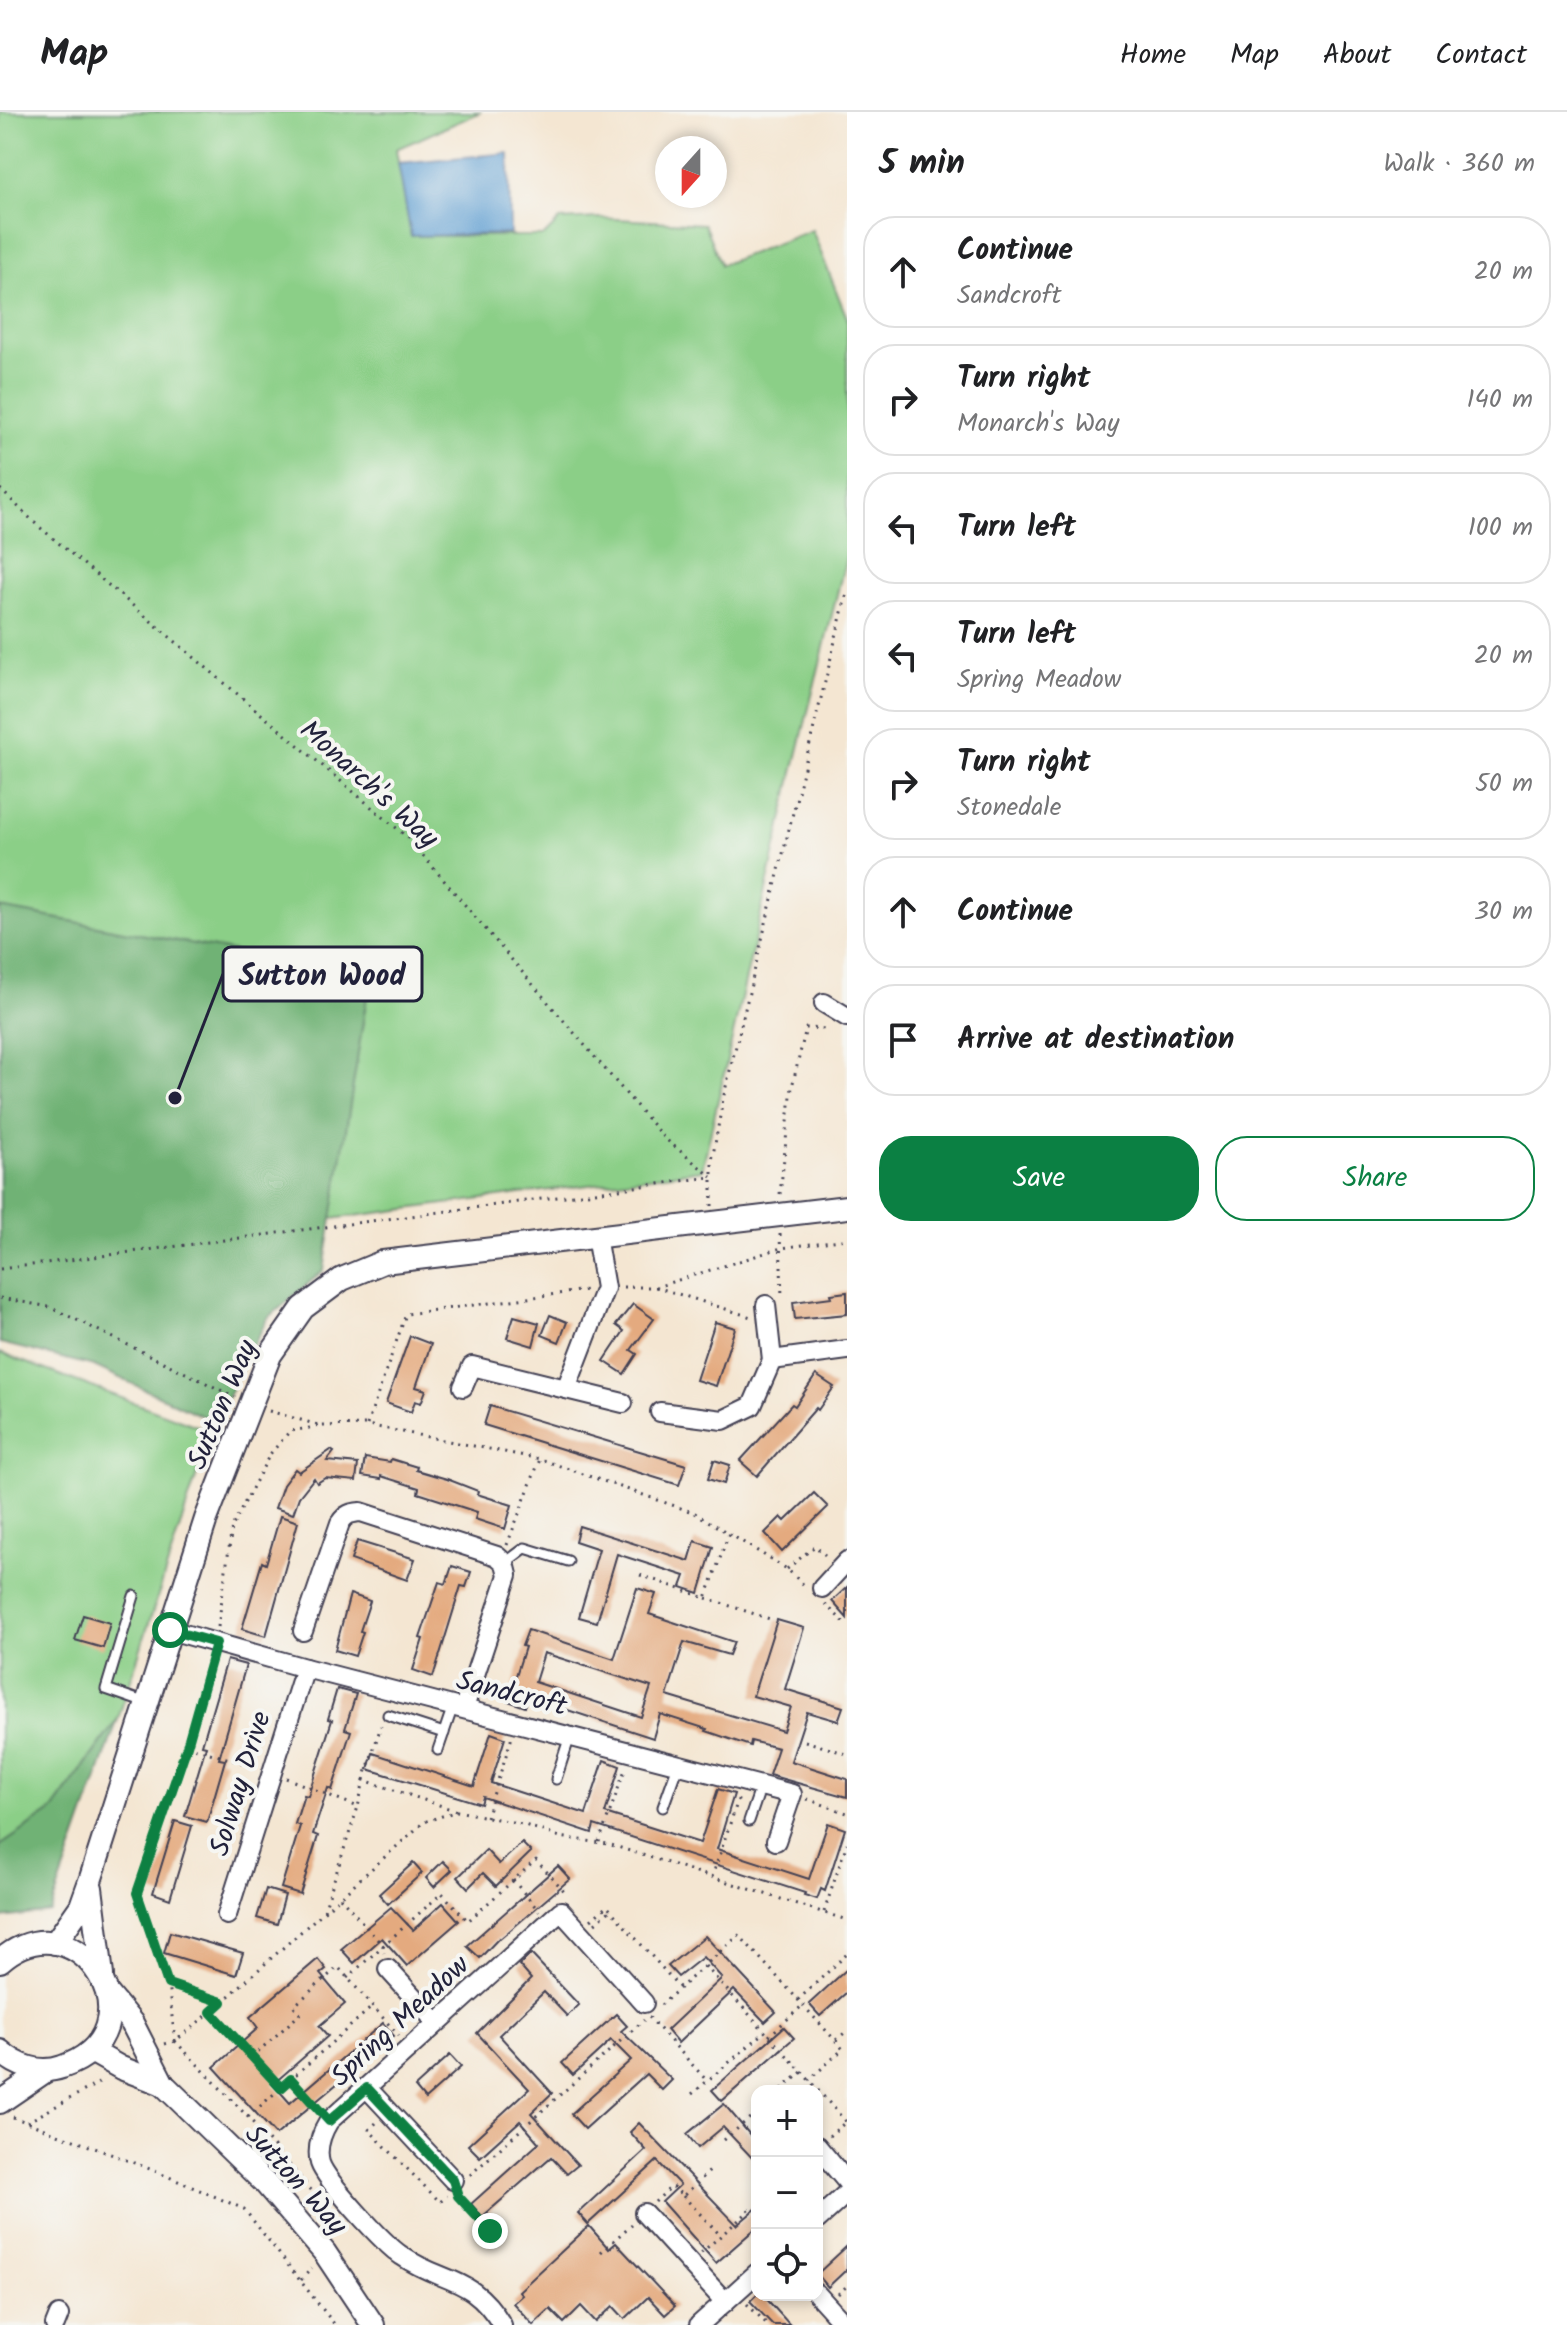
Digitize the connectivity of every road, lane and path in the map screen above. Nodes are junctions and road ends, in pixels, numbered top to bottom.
1 (0, 489) edge
2 (847, 592) edge
3 (837, 1011) edge
4 (827, 1029) joint
5 (712, 1177) junction
6 (847, 1207) edge
7 (778, 1214) junction
8 (713, 1222) junction
9 (596, 1236) junction
10 (847, 1239) edge
11 (781, 1248) junction
12 (0, 1269) edge
13 (656, 1287) junction
14 (605, 1288) junction
15 (0, 1298) edge
16 (766, 1305) junction
17 (847, 1350) edge
18 (772, 1360) junction
19 (463, 1387) dead end
20 (566, 1389) junction
21 (239, 1398) dead end
22 (623, 1403) dead end
23 (263, 1410) dead end
24 (660, 1412) dead end
25 (367, 1425) junction
26 (322, 1426) junction
27 (540, 1459) junction
28 (729, 1533) junction
29 (825, 1555) joint
30 (504, 1561) junction
31 (568, 1561) dead end
32 (843, 1565) edge
33 (787, 1569) junction
34 (640, 1575) dead end
35 (817, 1592) junction
36 (134, 1596) dead end
37 (706, 1598) junction
38 (770, 1619) dead end
39 (847, 1625) edge
40 (170, 1630) junction
41 (303, 1631) dead end
42 (216, 1643) junction
43 (305, 1668) junction
44 (393, 1691) junction
45 (146, 1703) junction
46 (458, 1707) junction
47 (388, 1715) dead end
48 (517, 1722) junction
49 (444, 1733) junction
50 (571, 1736) junction
51 (805, 1741) dead end
52 (187, 1746) junction
53 (438, 1750) dead end
54 (631, 1752) junction
55 (847, 1754) edge
56 (679, 1764) junction
57 (271, 1771) junction
58 (556, 1779) dead end
59 (364, 1780) junction
60 (752, 1784) junction
61 (803, 1798) dead end
62 (358, 1807) junction
63 (663, 1807) dead end
64 (457, 1811) junction
65 (847, 1813) edge
66 (486, 1817) junction
67 (749, 1821) dead end
68 (776, 1841) dead end
69 (599, 1843) junction
70 (847, 1843) edge
71 (712, 1877) junction
72 (91, 1878) junction
73 (513, 1880) junction
74 (340, 1897) junction
75 (572, 1900) dead end
76 (611, 1910) junction
77 (824, 1912) junction
78 (323, 1913) junction
79 (227, 1915) dead end
80 (847, 1920) edge
81 (549, 1922) junction
82 (586, 1927) junction
83 (55, 1943) junction
84 (383, 1946) junction
85 (847, 1954) edge
86 (2, 1956) edge
87 (705, 1966) junction
88 (388, 1969) joint
89 (347, 1978) junction
90 (168, 1984) junction
91 (105, 1985) junction
92 (680, 1988) junction
93 (798, 2000) junction
94 (222, 2002) junction
95 (803, 2005) junction
96 (373, 2006) junction
97 (646, 2010) junction
98 (211, 2012) junction
99 (436, 2022) junction
100 (847, 2031) edge
101 (765, 2032) junction
102 (769, 2036) junction
103 (836, 2040) junction
104 (175, 2041) junction
105 (409, 2048) junction
106 (146, 2049) junction
107 (0, 2051) edge
108 (91, 2051) junction
109 (252, 2057) junction
110 (121, 2068) junction
111 (47, 2070) junction
112 (802, 2072) junction
113 (291, 2079) junction
114 (809, 2080) junction
115 (708, 2082) junction
116 (163, 2084) junction
117 (787, 2085) edge
118 (281, 2088) junction
119 (367, 2088) junction
120 (692, 2094) dead end
121 (7, 2109) edge
122 (388, 2110) junction
123 (248, 2117) junction
124 (751, 2117) edge
125 (329, 2121) junction
126 (846, 2121) edge
127 (27, 2122) junction
128 (724, 2140) dead end
129 (823, 2141) edge
130 (823, 2153) edge
131 (847, 2182) edge
132 (455, 2184) junction
133 (847, 2193) edge
134 (683, 2196) dead end
135 (747, 2204) dead end
136 (644, 2213) dead end
137 (823, 2215) edge
138 (490, 2231) dead end
139 (721, 2236) junction
140 (325, 2253) junction
141 (689, 2264) junction
142 (751, 2278) edge
143 (300, 2281) junction
144 (730, 2297) junction
145 (823, 2301) edge
146 (335, 2325) edge
147 (373, 2325) edge
148 (502, 2325) edge
149 (699, 2325) edge
150 (768, 2325) edge
151 (845, 2325) edge

1 - 5 path, Monarch's Way
2 - 5 path
3 - 4 street
4 - 7 path
5 - 8 path
5 - 12 path
6 - 7 street, Sutton Way
7 - 8 street, Sutton Way
8 - 9 street, Sutton Way
9 - 14 street
9 - 40 street, Sutton Way
10 - 11 path
11 - 13 path
11 - 16 path
13 - 14 path
13 - 16 path
14 - 20 street
14 - 25 path
15 - 21 path
16 - 18 street
17 - 18 street
18 - 24 street
19 - 20 street
20 - 22 street
23 - 26 path
25 - 26 path
25 - 27 path
26 - 42 path
27 - 28 path
27 - 30 path
28 - 33 path
28 - 37 path
29 - 32 street
29 - 33 path
30 - 31 lane
30 - 41 street
30 - 46 street
32 - 35 street
33 - 35 path
34 - 37 path
35 - 39 path
36 - 45 lane
37 - 38 path
40 - 42 street, Sandcroft
40 - 45 street, Sutton Way
42 - 43 street, Sandcroft
42 - 52 path
43 - 44 street, Sandcroft
43 - 57 street, Solway Drive
44 - 46 street, Sandcroft
44 - 59 path
45 - 72 street, Sutton Way
46 - 48 street, Sandcroft
46 - 49 lane
47 - 49 lane
48 - 50 street, Sandcroft
48 - 66 path
49 - 53 lane
50 - 54 street, Sandcroft
50 - 58 lane
51 - 55 path
52 - 57 path
52 - 90 path
54 - 56 street, Sandcroft
54 - 69 path
56 - 60 street, Sandcroft
56 - 63 lane
57 - 62 path
57 - 79 street, Solway Drive
59 - 62 path
59 - 64 path
60 - 67 lane
60 - 68 street, Sandcroft
60 - 71 path
61 - 65 path
62 - 78 path
64 - 66 path
64 - 74 path
66 - 69 path
69 - 71 path
70 - 77 path
71 - 77 path
72 - 83 street, Sutton Way
72 - 91 street, Sutton Way
73 - 75 path
73 - 81 path
73 - 84 path
74 - 78 path
74 - 84 path
76 - 82 path
76 - 82 path
76 - 92 path
77 - 80 path
78 - 94 path
81 - 82 street
81 - 99 street, Spring Meadow
82 - 97 street
83 - 86 street
83 - 91 street
84 - 88 path
84 - 89 path
85 - 93 path
87 - 92 path
87 - 93 path
87 - 101 path
88 - 99 street
89 - 96 path
89 - 109 path
90 - 94 path
90 - 104 path
91 - 106 street, Sutton Way
91 - 108 street
92 - 97 path
93 - 95 path
94 - 98 path
95 - 102 path
95 - 103 path
96 - 105 path
96 - 113 path
97 - 115 path
97 - 132 path
98 - 104 path
98 - 109 path
99 - 105 street, Spring Meadow
100 - 103 path
101 - 102 path
101 - 115 path
102 - 112 path
103 - 114 path
104 - 106 path
104 - 123 path
105 - 119 street, Spring Meadow
106 - 116 street, Sutton Way
107 - 111 street
108 - 110 street, Sutton Way
108 - 111 street
109 - 118 path
110 - 116 street, Sutton Way
110 - 127 path
111 - 121 street
112 - 114 path
112 - 117 path
113 - 118 path
113 - 125 path
114 - 126 path
115 - 120 path
116 - 140 street, Sutton Way
118 - 123 path
119 - 122 street
119 - 125 street, Spring Meadow
121 - 127 path
122 - 132 street
122 - 132 path
123 - 140 path
124 - 128 path
125 - 148 street, Spring Meadow
126 - 129 path
127 - 143 path
130 - 131 street
132 - 138 path
133 - 137 street
134 - 139 path
135 - 139 path
136 - 141 street
139 - 141 path
140 - 143 path
140 - 147 street, Sutton Way
141 - 144 street
142 - 144 street
143 - 146 path
144 - 149 street
144 - 150 path
145 - 151 street

